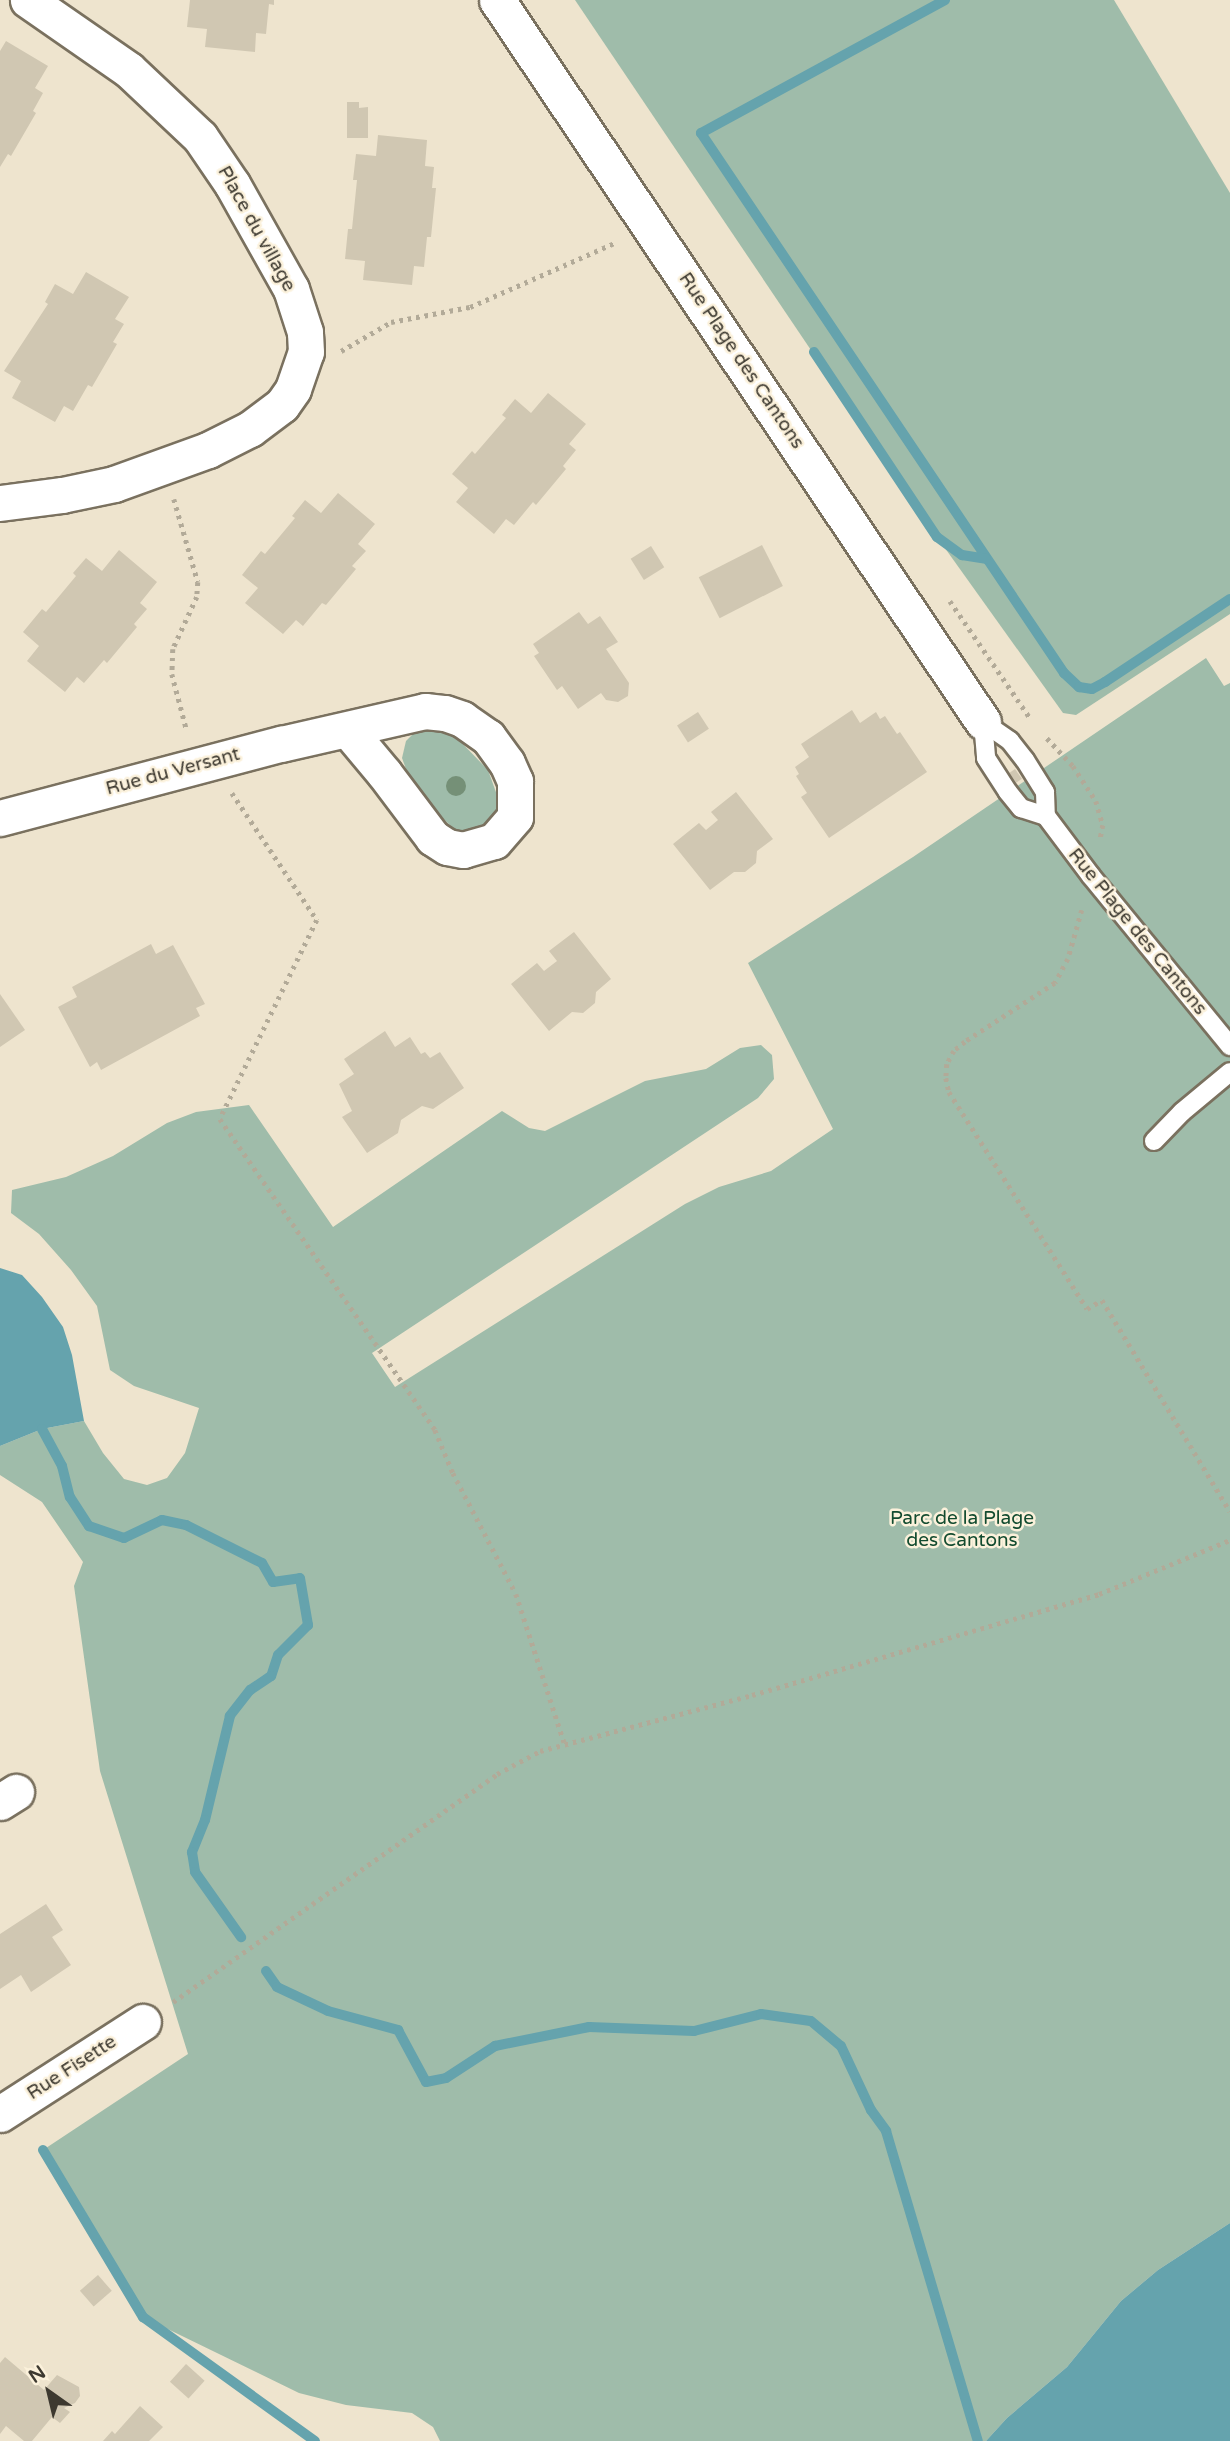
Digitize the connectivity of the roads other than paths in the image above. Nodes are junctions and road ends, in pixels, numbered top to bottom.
1 (28, 0) edge
2 (496, 0) edge
3 (0, 503) edge
4 (983, 722) junction
5 (348, 730) junction
6 (1046, 816) junction
7 (0, 818) edge
8 (1230, 1046) edge
9 (1230, 1072) edge
10 (1154, 1141) dead end
11 (143, 2022) road end
12 (0, 2114) edge

1 - 3 street, Place du village
2 - 4 street, Rue Plage des Cantons
4 - 6 lane, Rue Plage des Cantons
4 - 6 lane, Rue Plage des Cantons
5 - 5 street, Rue du Versant
5 - 7 street, Rue du Versant
6 - 8 lane, Rue Plage des Cantons
9 - 10 lane
11 - 12 street, Rue Fisette

